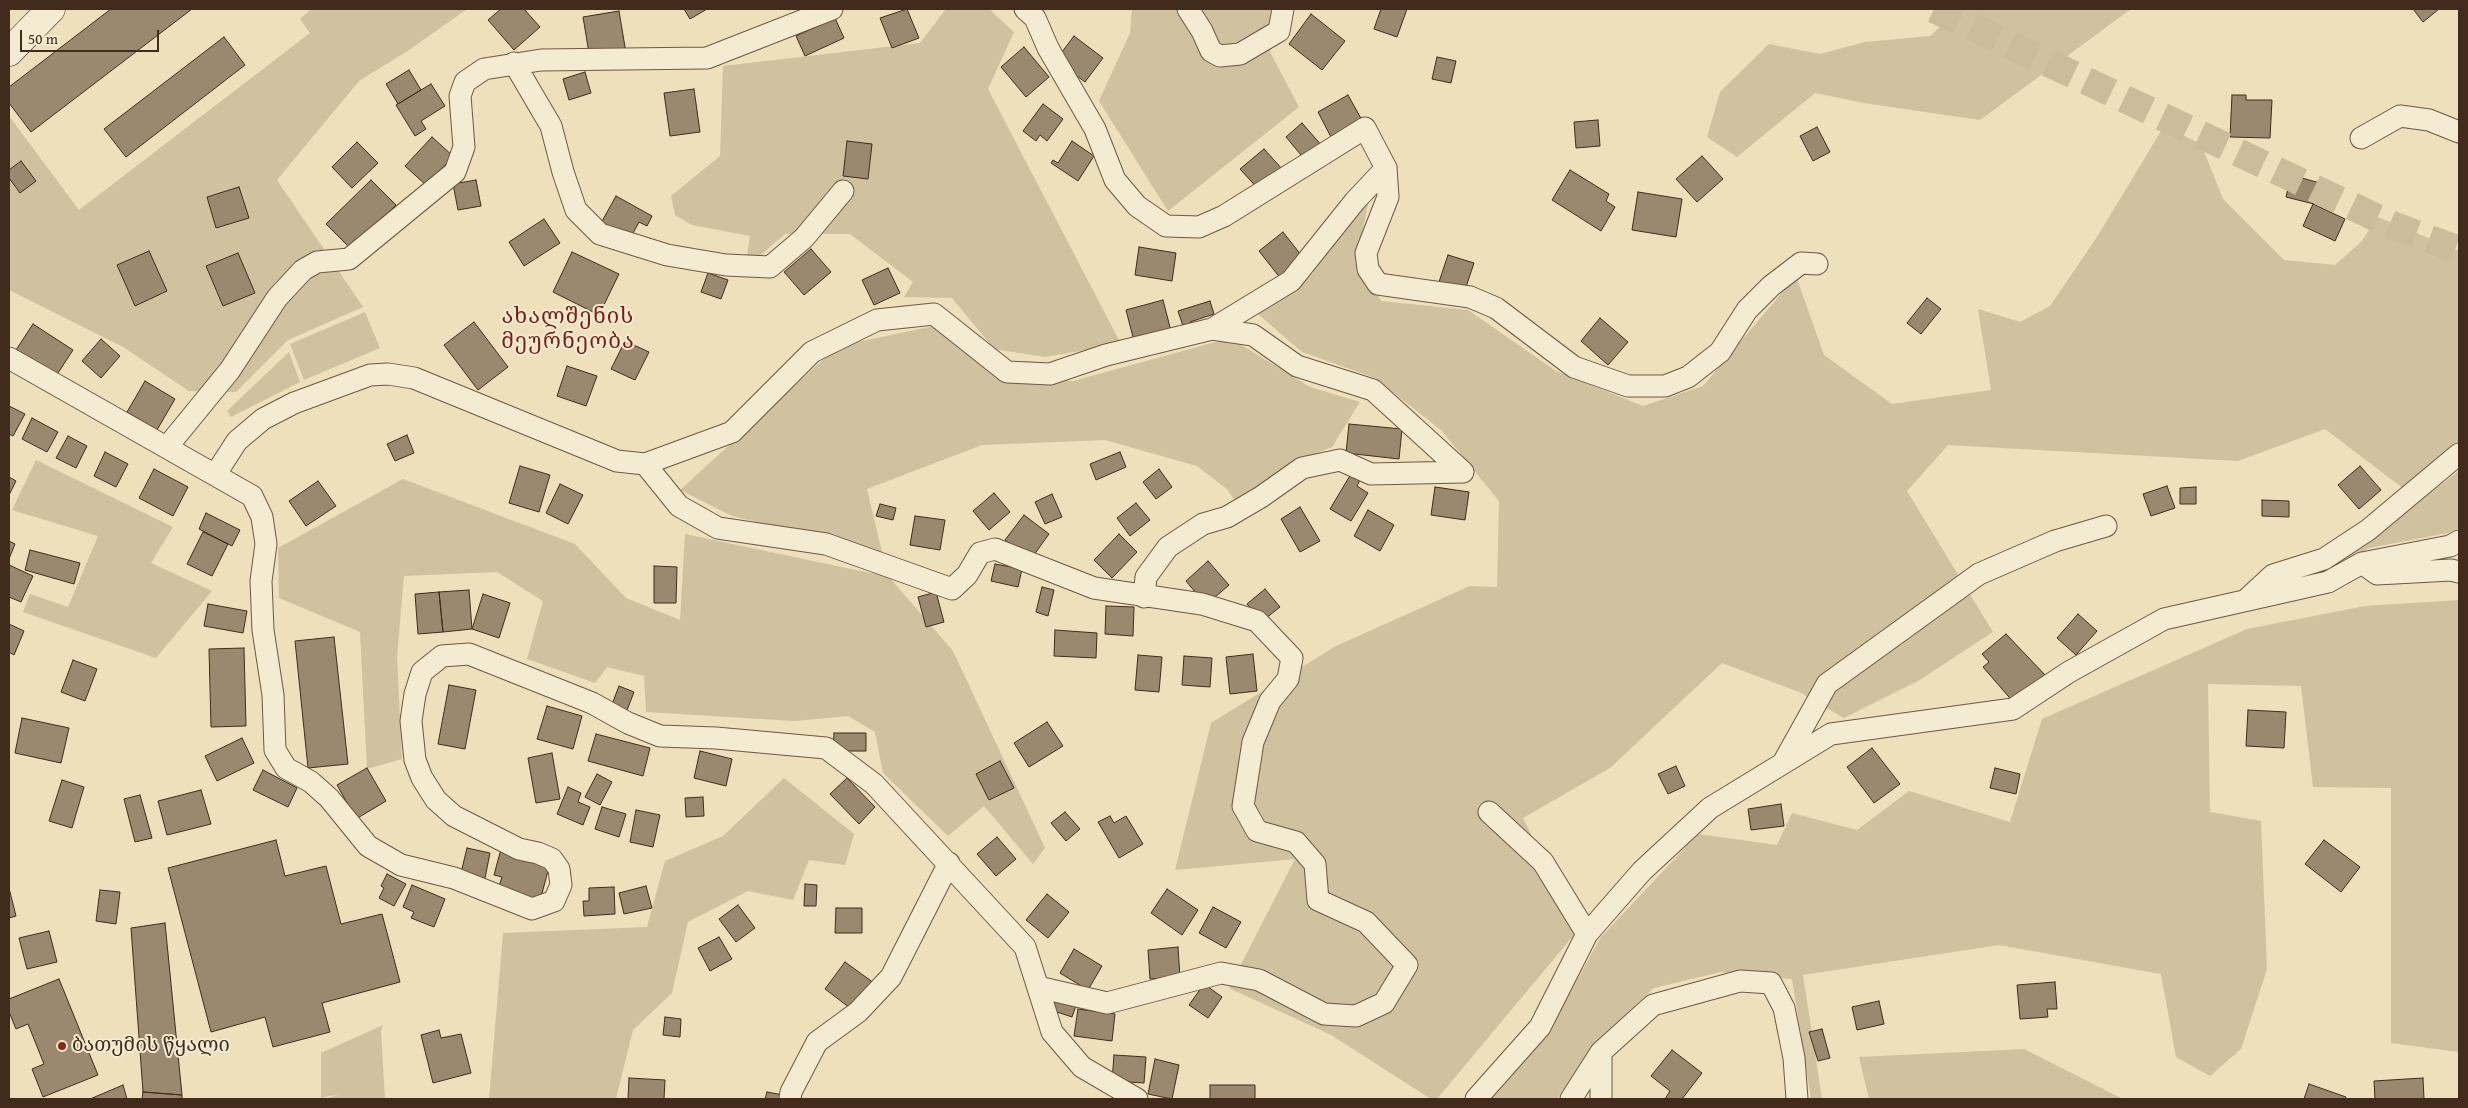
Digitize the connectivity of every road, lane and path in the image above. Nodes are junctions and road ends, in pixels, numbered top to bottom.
1 (51, 9) edge
2 (832, 9) edge
3 (1025, 9) edge
4 (1188, 9) edge
5 (1283, 9) edge
6 (9, 52) edge
7 (514, 63) junction
8 (2459, 132) edge
9 (2361, 138) dead end
10 (1386, 168) junction
11 (843, 191) dead end
12 (1816, 264) dead end
13 (1212, 329) junction
14 (9, 358) edge
15 (167, 447) junction
16 (2459, 454) edge
17 (645, 464) junction
18 (215, 476) junction
19 (2106, 526) dead end
20 (2459, 542) edge
21 (2362, 563) junction
22 (2459, 572) edge
23 (1144, 597) junction
24 (2246, 600) junction
25 (1783, 763) junction
26 (1489, 812) dead end
27 (949, 863) junction
28 (1587, 934) junction
29 (1038, 987) junction
30 (1601, 1052) junction
31 (790, 1099) edge
32 (1137, 1099) edge
33 (1476, 1099) edge
34 (1570, 1099) edge
35 (1601, 1099) edge
36 (1797, 1099) edge

1 - 6 main road
2 - 7 street
3 - 10 street
4 - 5 street
7 - 11 street
7 - 15 street
8 - 9 street
10 - 12 street
10 - 13 street
13 - 17 street
13 - 23 street
14 - 15 street
15 - 18 street
16 - 24 street
17 - 18 street
17 - 23 street
18 - 27 street
19 - 25 street
20 - 21 street
21 - 22 street
21 - 24 street
23 - 29 street
24 - 25 street
25 - 28 street
26 - 28 street
27 - 29 street
27 - 31 street
28 - 33 street
29 - 32 street
30 - 34 street
30 - 35 street
30 - 36 street

